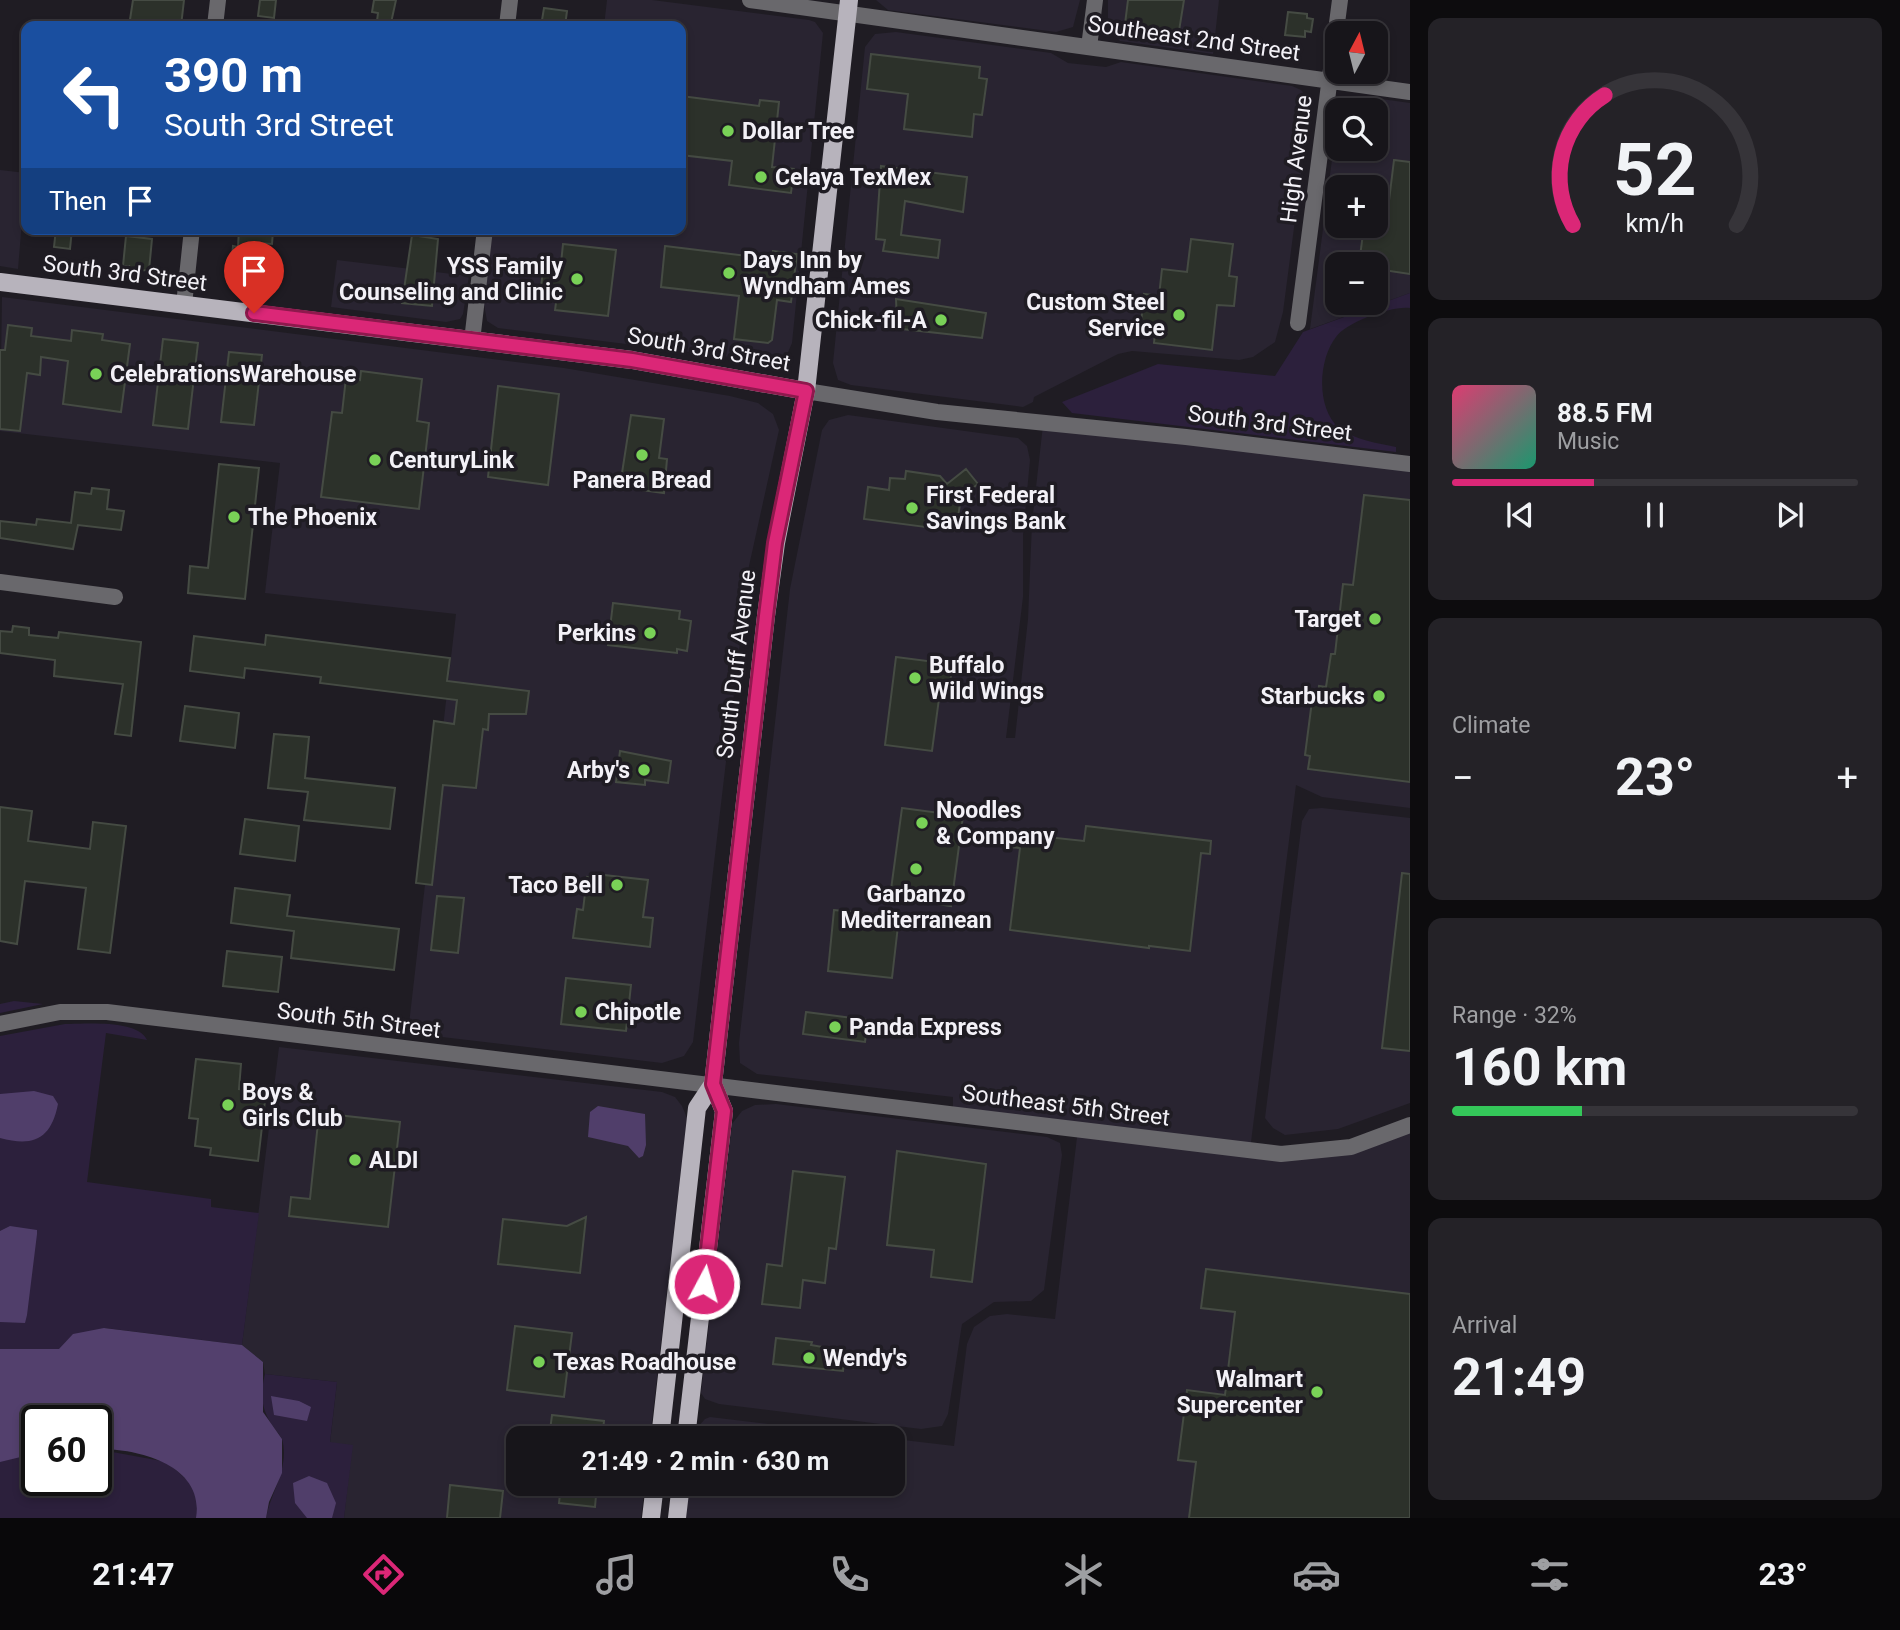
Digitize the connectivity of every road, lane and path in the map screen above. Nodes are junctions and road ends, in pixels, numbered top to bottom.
1 (218, 0) edge
2 (510, 0) edge
3 (750, 0) edge
4 (1095, 0) edge
5 (1340, 0) edge
6 (848, 6) edge
7 (216, 21) edge
8 (508, 21) edge
9 (1337, 21) edge
10 (1089, 47) junction
11 (1325, 80) edge
12 (1329, 84) edge
13 (1351, 84) edge
14 (1410, 92) edge
15 (191, 235) edge
16 (484, 235) edge
17 (0, 282) edge
18 (184, 305) junction
19 (1298, 323) dead end
20 (472, 341) junction
21 (806, 391) junction
22 (1410, 464) edge
23 (0, 582) edge
24 (115, 597) dead end
25 (0, 1024) edge
26 (713, 1084) junction
27 (1410, 1125) edge
28 (661, 1426) edge
29 (687, 1426) edge
30 (654, 1496) edge
31 (680, 1496) edge
32 (651, 1518) edge
33 (677, 1518) edge

1 - 7 street
2 - 8 street
3 - 6 street, Southeast 2nd Street
4 - 10 street
5 - 9 street, High Avenue
6 - 10 street, Southeast 2nd Street
6 - 21 main road, South Duff Avenue
10 - 11 street, Southeast 2nd Street
12 - 19 street, High Avenue
13 - 14 street, Southeast 2nd Street
15 - 18 street
16 - 20 street
17 - 18 main road, South 3rd Street
18 - 20 main road, South 3rd Street
20 - 21 main road, South 3rd Street
21 - 22 street, South 3rd Street
21 - 26 main road, South Duff Avenue
23 - 24 street
25 - 26 street, South 5th Street
26 - 27 street, Southeast 5th Street
26 - 28 main road, South Duff Avenue
26 - 29 main road, South Duff Avenue
30 - 32 main road
31 - 33 main road

